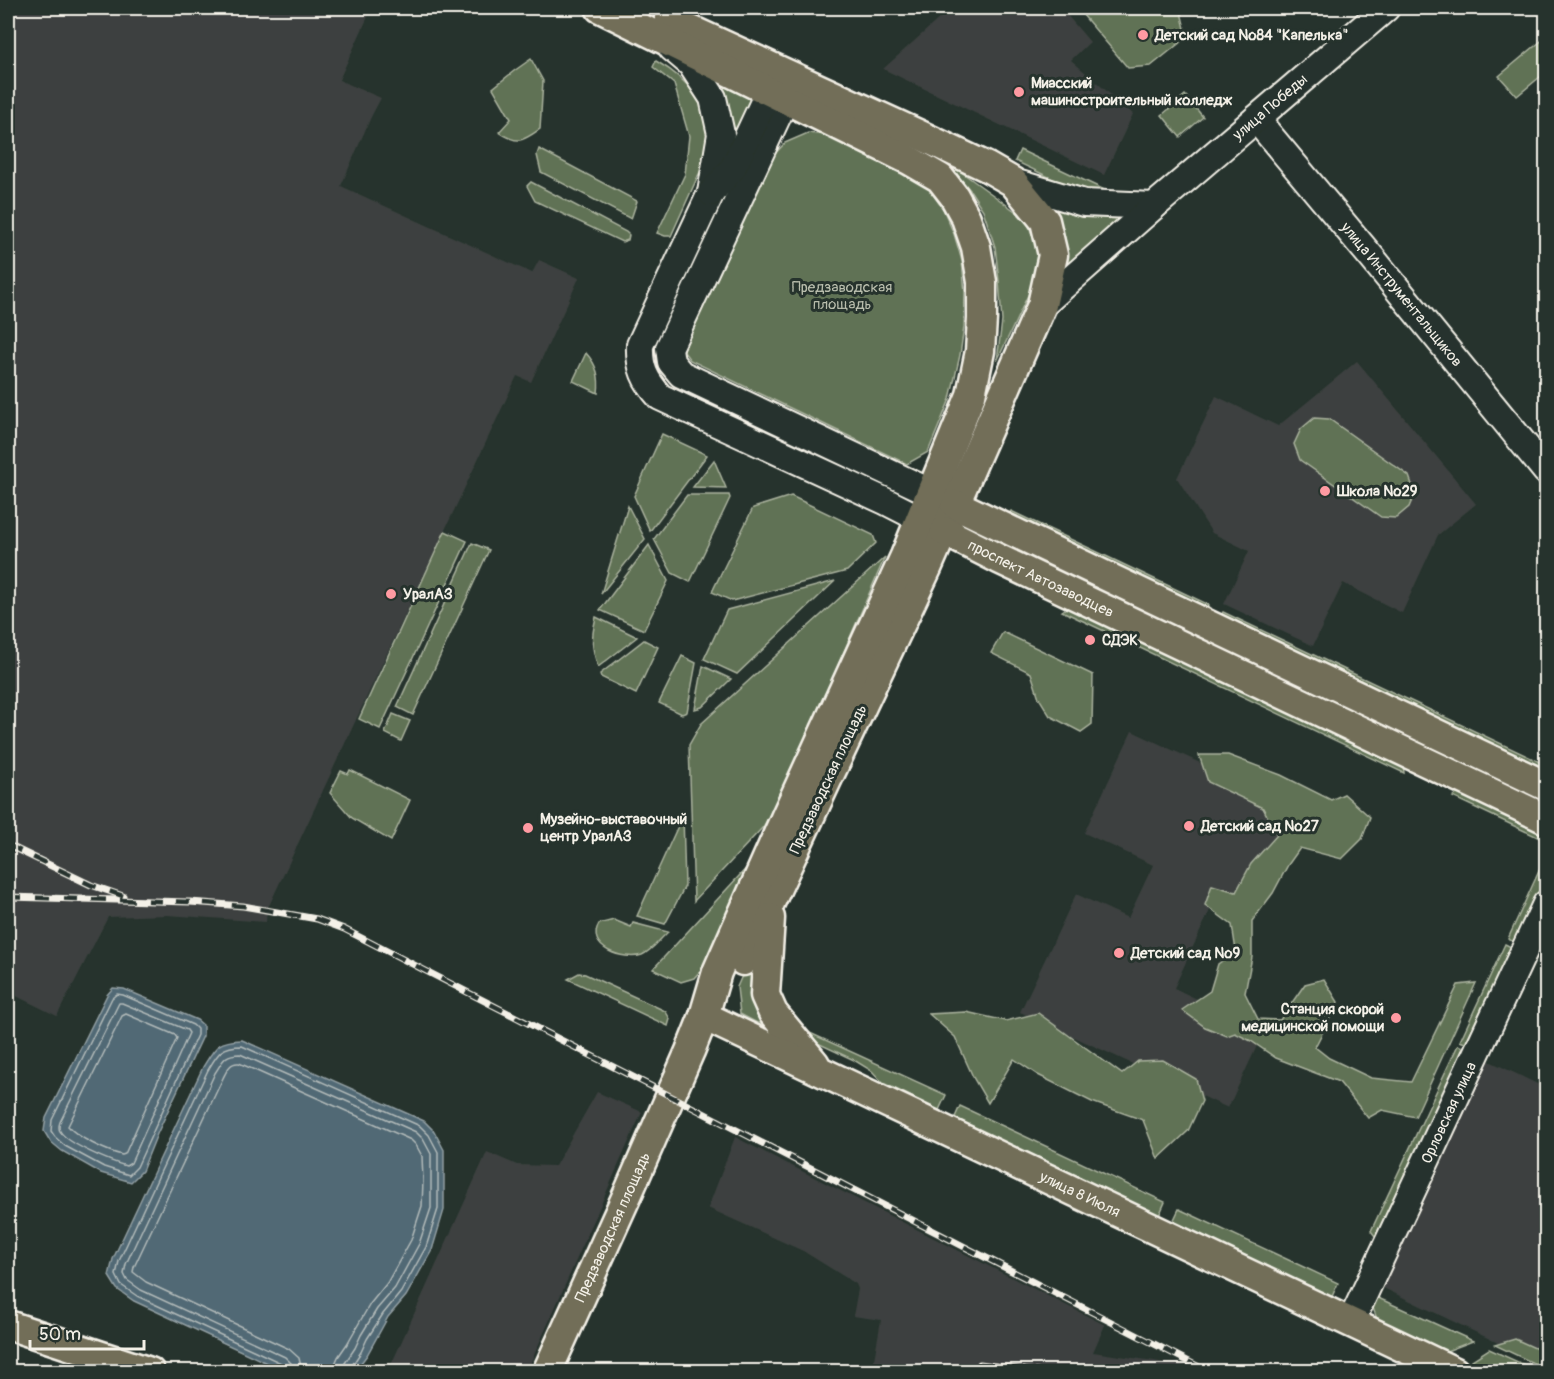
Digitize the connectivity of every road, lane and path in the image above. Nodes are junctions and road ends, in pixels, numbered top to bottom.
1 (600, 8) edge
2 (640, 8) edge
3 (1386, 8) edge
4 (661, 37) junction
5 (782, 85) junction
6 (1256, 119) junction
7 (1013, 182) junction
8 (711, 193) junction
9 (1154, 206) junction
10 (1042, 305) junction
11 (1546, 471) edge
12 (943, 498) junction
13 (932, 525) junction
14 (1546, 786) edge
15 (1546, 819) edge
16 (773, 897) junction
17 (1546, 903) edge
18 (704, 1016) junction
19 (822, 1072) junction
20 (1351, 1322) junction
21 (8, 1325) edge
22 (150, 1371) edge
23 (547, 1371) edge
24 (1455, 1371) edge

1 - 4 main road
2 - 5 main road
3 - 6 main road, улица Победы
4 - 5 main road
4 - 8 main road
5 - 7 main road, Предзаводская площадь
5 - 8 main road
5 - 12 main road, Предзаводская площадь
5 - 12 main road, проспект Автозаводцев
6 - 9 main road, улица Победы
6 - 11 main road, улица Инструментальщиков
7 - 9 main road
7 - 10 main road, Предзаводская площадь
8 - 13 main road, проспект Автозаводцев
9 - 10 main road, улица Победы
10 - 12 main road, Предзаводская площадь
12 - 13 main road, Предзаводская площадь
12 - 14 main road, проспект Автозаводцев
13 - 15 main road, проспект Автозаводцев
13 - 16 main road, Предзаводская площадь
13 - 18 main road, Предзаводская площадь
16 - 18 main road, Предзаводская площадь
16 - 19 main road
17 - 20 main road, Орловская улица
18 - 19 main road, улица 8 Июля
18 - 23 main road, Предзаводская площадь
19 - 20 main road, улица 8 Июля
20 - 24 main road, улица 8 Июля
21 - 22 main road

